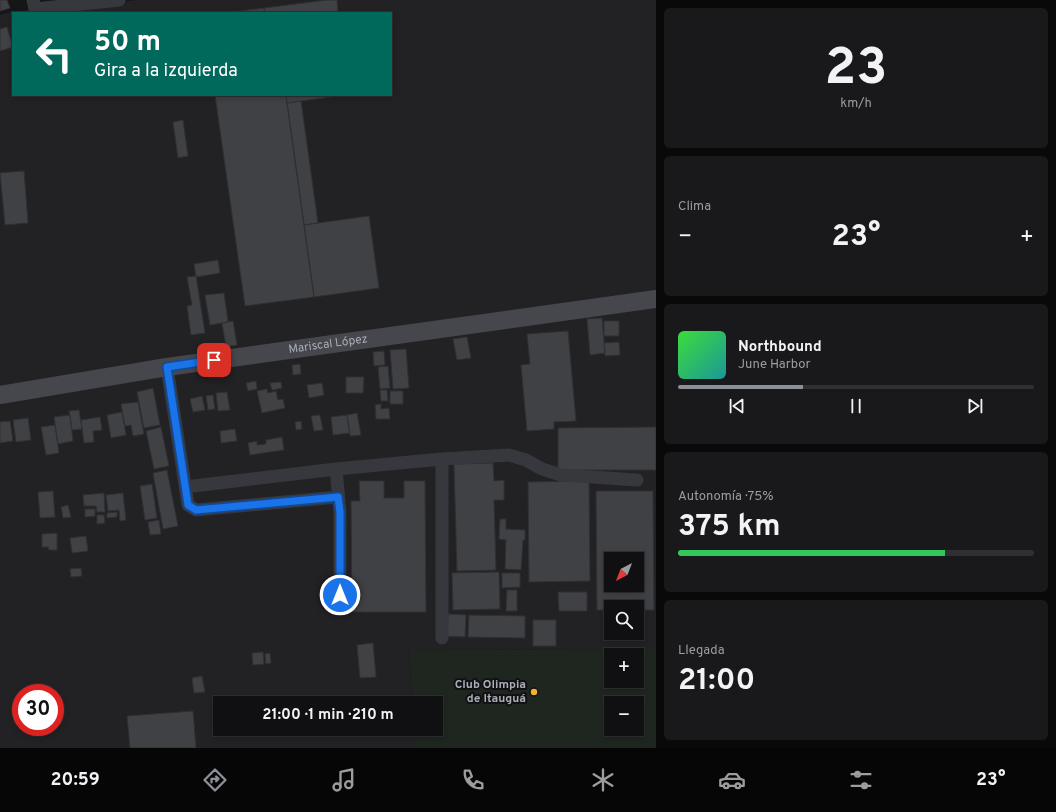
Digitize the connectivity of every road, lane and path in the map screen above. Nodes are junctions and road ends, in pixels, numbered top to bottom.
1 (119, 0) edge
2 (34, 5) edge
3 (656, 299) edge
4 (167, 367) junction
5 (0, 395) edge
6 (442, 459) junction
7 (336, 469) junction
8 (637, 480) dead end
9 (185, 488) junction
10 (338, 497) junction
11 (340, 609) dead end
12 (442, 638) dead end

1 - 2 street
3 - 4 street, Mariscal López
4 - 5 street, Mariscal López
4 - 9 street
6 - 7 street
6 - 8 street
6 - 12 street
7 - 9 street
7 - 10 street
9 - 10 street
10 - 11 street

